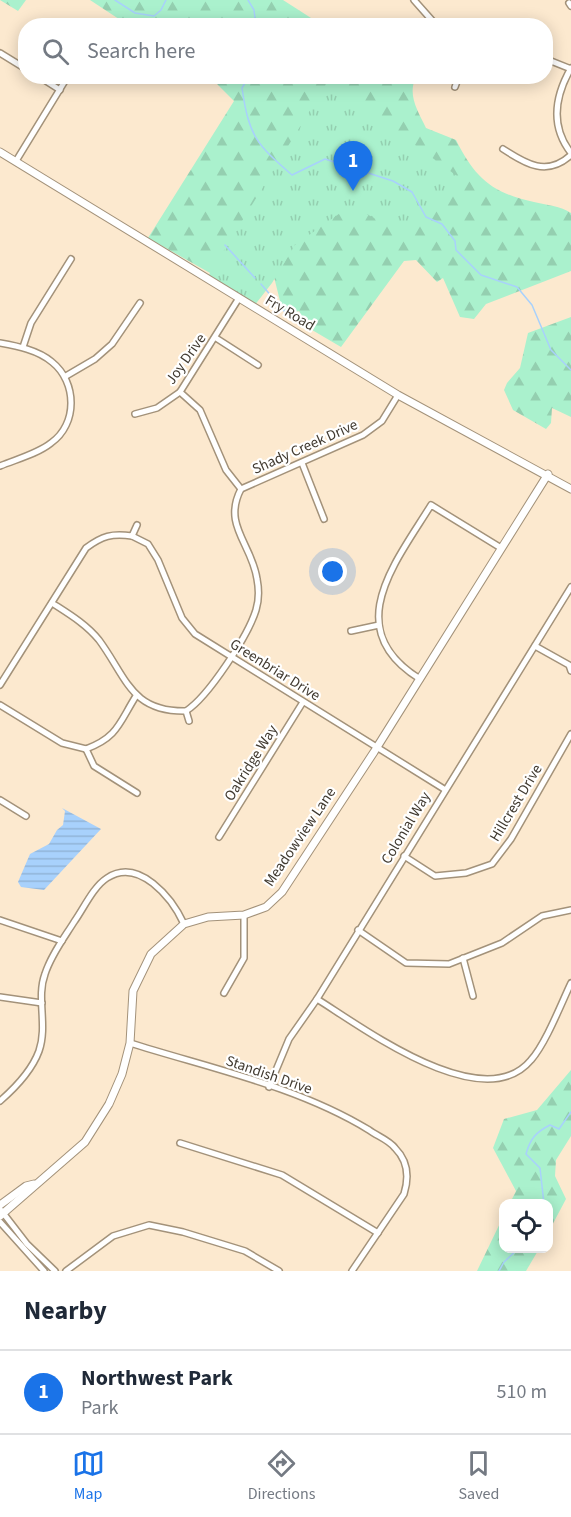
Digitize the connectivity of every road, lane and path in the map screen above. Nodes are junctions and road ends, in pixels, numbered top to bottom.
1 (414, 0) edge
2 (430, 18) edge
3 (0, 53) edge
4 (553, 62) edge
5 (18, 64) edge
6 (571, 69) edge
7 (51, 84) edge
8 (63, 84) edge
9 (456, 84) edge
10 (455, 87) dead end
11 (60, 90) junction
12 (503, 149) dead end
13 (0, 152) edge
14 (571, 154) edge
15 (15, 161) junction
16 (71, 259) dead end
17 (240, 298) junction
18 (140, 303) dead end
19 (216, 338) junction
20 (0, 343) edge
21 (23, 347) junction
22 (258, 364) dead end
23 (66, 376) junction
24 (180, 392) junction
25 (398, 395) junction
26 (135, 414) dead end
27 (302, 463) junction
28 (0, 466) edge
29 (548, 474) junction
30 (241, 489) junction
31 (571, 489) edge
32 (324, 519) dead end
33 (137, 525) dead end
34 (132, 536) junction
35 (501, 549) junction
36 (571, 587) edge
37 (52, 603) junction
38 (379, 625) junction
39 (351, 632) dead end
40 (535, 646) junction
41 (230, 657) junction
42 (571, 671) edge
43 (420, 679) junction
44 (0, 685) edge
45 (136, 696) junction
46 (303, 702) junction
47 (0, 705) edge
48 (186, 711) junction
49 (189, 721) dead end
50 (571, 734) edge
51 (377, 748) junction
52 (86, 749) junction
53 (444, 789) junction
54 (137, 793) dead end
55 (0, 800) edge
56 (26, 816) dead end
57 (219, 837) dead end
58 (404, 856) junction
59 (571, 910) edge
60 (244, 915) junction
61 (0, 920) edge
62 (184, 924) junction
63 (358, 930) junction
64 (62, 940) junction
65 (463, 958) junction
66 (571, 983) edge
67 (224, 993) dead end
68 (473, 996) dead end
69 (0, 997) edge
70 (317, 999) junction
71 (42, 1002) junction
72 (129, 1043) junction
73 (269, 1086) junction
74 (0, 1101) edge
75 (180, 1143) dead end
76 (1, 1211) edge
77 (0, 1222) edge
78 (378, 1233) junction
79 (44, 1271) edge
80 (55, 1271) edge
81 (66, 1271) edge
82 (279, 1271) edge
83 (352, 1271) edge

1 - 2 street
3 - 5 street
4 - 6 street
6 - 14 street
7 - 11 street
8 - 11 street
9 - 10 street
11 - 15 street
12 - 14 street
13 - 15 street, Fry Road
15 - 17 street, Fry Road
16 - 21 street
17 - 19 street, Joy Drive
17 - 25 street, Fry Road
18 - 23 street
19 - 22 street
19 - 24 street, Joy Drive
20 - 21 street
21 - 23 street
23 - 28 street
24 - 26 street, Joy Drive
24 - 30 street
25 - 27 street, Shady Creek Drive
25 - 29 street, Fry Road
27 - 30 street, Shady Creek Drive
27 - 32 street
29 - 31 street, Fry Road
29 - 35 street, Meadowview Lane
30 - 41 street, Shady Creek Drive
33 - 34 street
34 - 37 street
34 - 41 street, Greenbriar Drive
35 - 38 street
35 - 43 street, Meadowview Lane
36 - 40 street, Colonial Way
37 - 44 street
37 - 45 street
38 - 39 street
38 - 43 street
40 - 42 street
40 - 53 street, Colonial Way
41 - 46 street, Greenbriar Drive
41 - 48 street, Shady Creek Drive
43 - 51 street, Meadowview Lane
45 - 48 street
45 - 52 street
46 - 51 street, Greenbriar Drive
46 - 57 street, Oakridge Way
47 - 52 street
48 - 49 street
50 - 58 street, Hillcrest Drive
51 - 53 street, Greenbriar Drive
51 - 60 street, Meadowview Lane
52 - 54 street
53 - 58 street, Colonial Way
55 - 56 street
58 - 63 street, Colonial Way
59 - 65 street
60 - 62 street, Meadowview Lane
60 - 67 street
61 - 64 street
62 - 64 street
62 - 72 street, Meadowview Lane
63 - 65 street
63 - 70 street, Colonial Way
64 - 71 street
65 - 68 street
66 - 70 street
69 - 71 street
70 - 73 street, Colonial Way
71 - 74 street
72 - 73 street, Standish Drive
72 - 76 street, Meadowview Lane
73 - 78 street, Standish Drive
75 - 78 street
76 - 80 street
77 - 79 street
78 - 83 street
81 - 82 street

